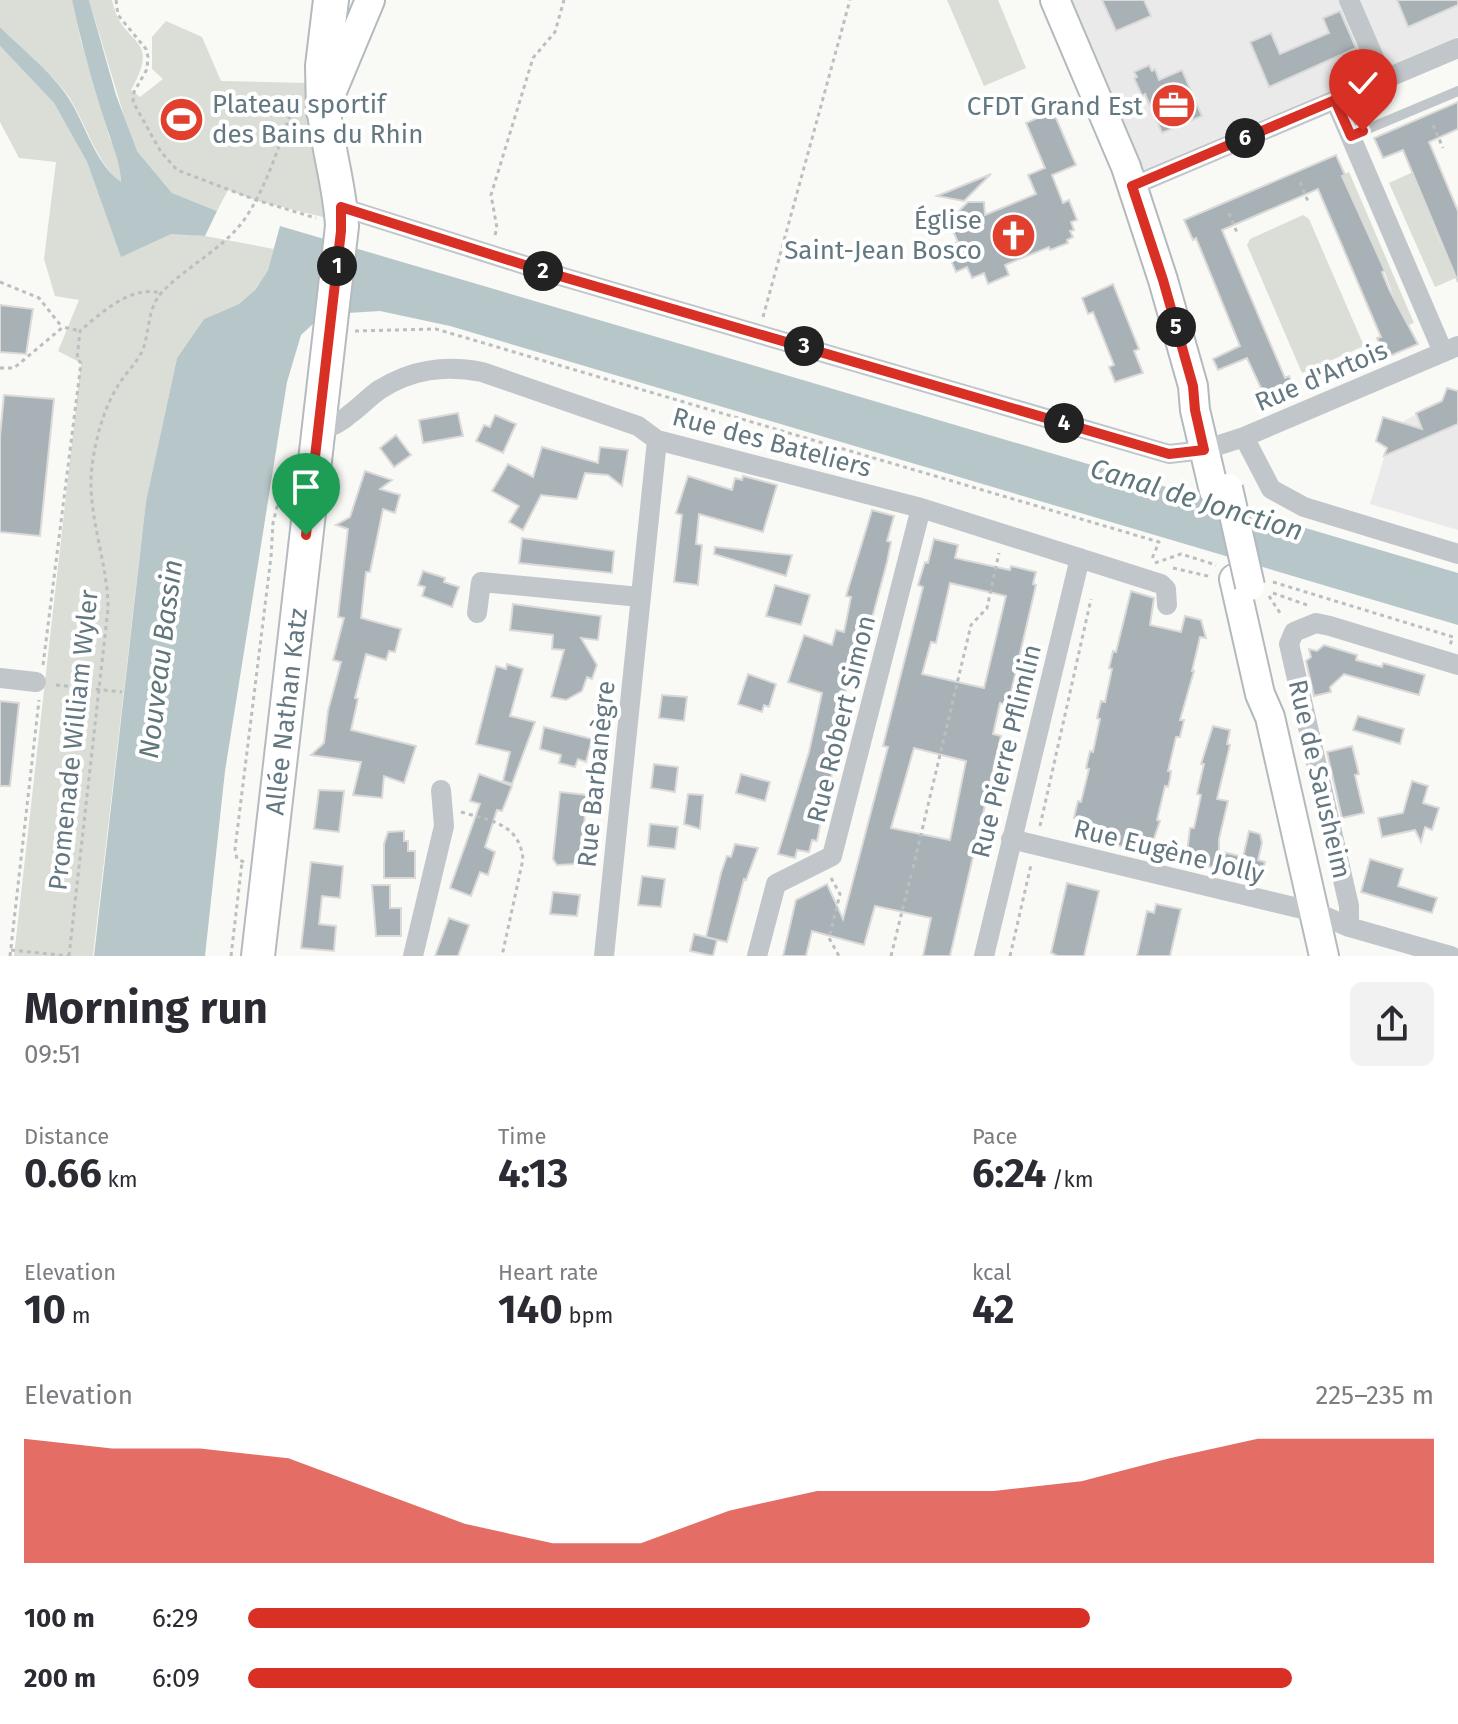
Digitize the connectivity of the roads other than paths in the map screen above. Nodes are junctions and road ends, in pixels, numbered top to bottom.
1 (331, 0) edge
2 (370, 0) edge
3 (1055, 0) edge
4 (1349, 0) edge
5 (1458, 48) edge
6 (1383, 79) junction
7 (1458, 91) edge
8 (1335, 100) junction
9 (312, 101) junction
10 (1351, 136) junction
11 (1132, 186) junction
12 (335, 219) junction
13 (1451, 349) edge
14 (317, 432) junction
15 (657, 440) junction
16 (1222, 444) junction
17 (921, 508) junction
18 (1458, 554) edge
19 (1090, 561) junction
20 (640, 597) junction
21 (1167, 605) dead end
22 (477, 613) dead end
23 (1451, 663) edge
24 (0, 678) edge
25 (40, 683) road end
26 (442, 798) road end
27 (1011, 839) junction
28 (1315, 912) junction
29 (1349, 927) junction
30 (258, 956) edge
31 (413, 956) edge
32 (604, 956) edge
33 (757, 956) edge
34 (986, 956) edge
35 (1324, 956) edge
36 (1451, 956) edge

1 - 9 highway
2 - 9 main road
3 - 11 main road
4 - 6 street
5 - 6 street
6 - 8 street
7 - 10 lane
8 - 10 street
8 - 11 street
9 - 12 main road, Allée Nathan Katz
10 - 13 street
11 - 16 main road, Rue de Sausheim
12 - 14 main road, Allée Nathan Katz
12 - 16 street, Rue d'Artois
13 - 16 street, Rue d'Artois
14 - 15 street, Rue des Bateliers
14 - 30 main road, Allée Nathan Katz
15 - 17 street, Rue des Bateliers
15 - 20 street, Rue Barbanègre
16 - 18 street
16 - 28 main road, Rue de Sausheim
17 - 19 street, Rue des Bateliers
17 - 33 street, Rue Robert Simon
19 - 21 street, Rue des Bateliers
19 - 27 street, Rue Pierre Pflimlin
20 - 22 street
20 - 32 street, Rue Barbanègre
23 - 29 street, Rue de Sausheim
24 - 25 street
26 - 31 street
27 - 28 street, Rue Eugène Jolly
27 - 34 street, Rue Pierre Pflimlin
28 - 29 street, Rue Eugène Jolly
28 - 35 main road, Rue de Sausheim
29 - 36 street, Rue Eugène Jolly

